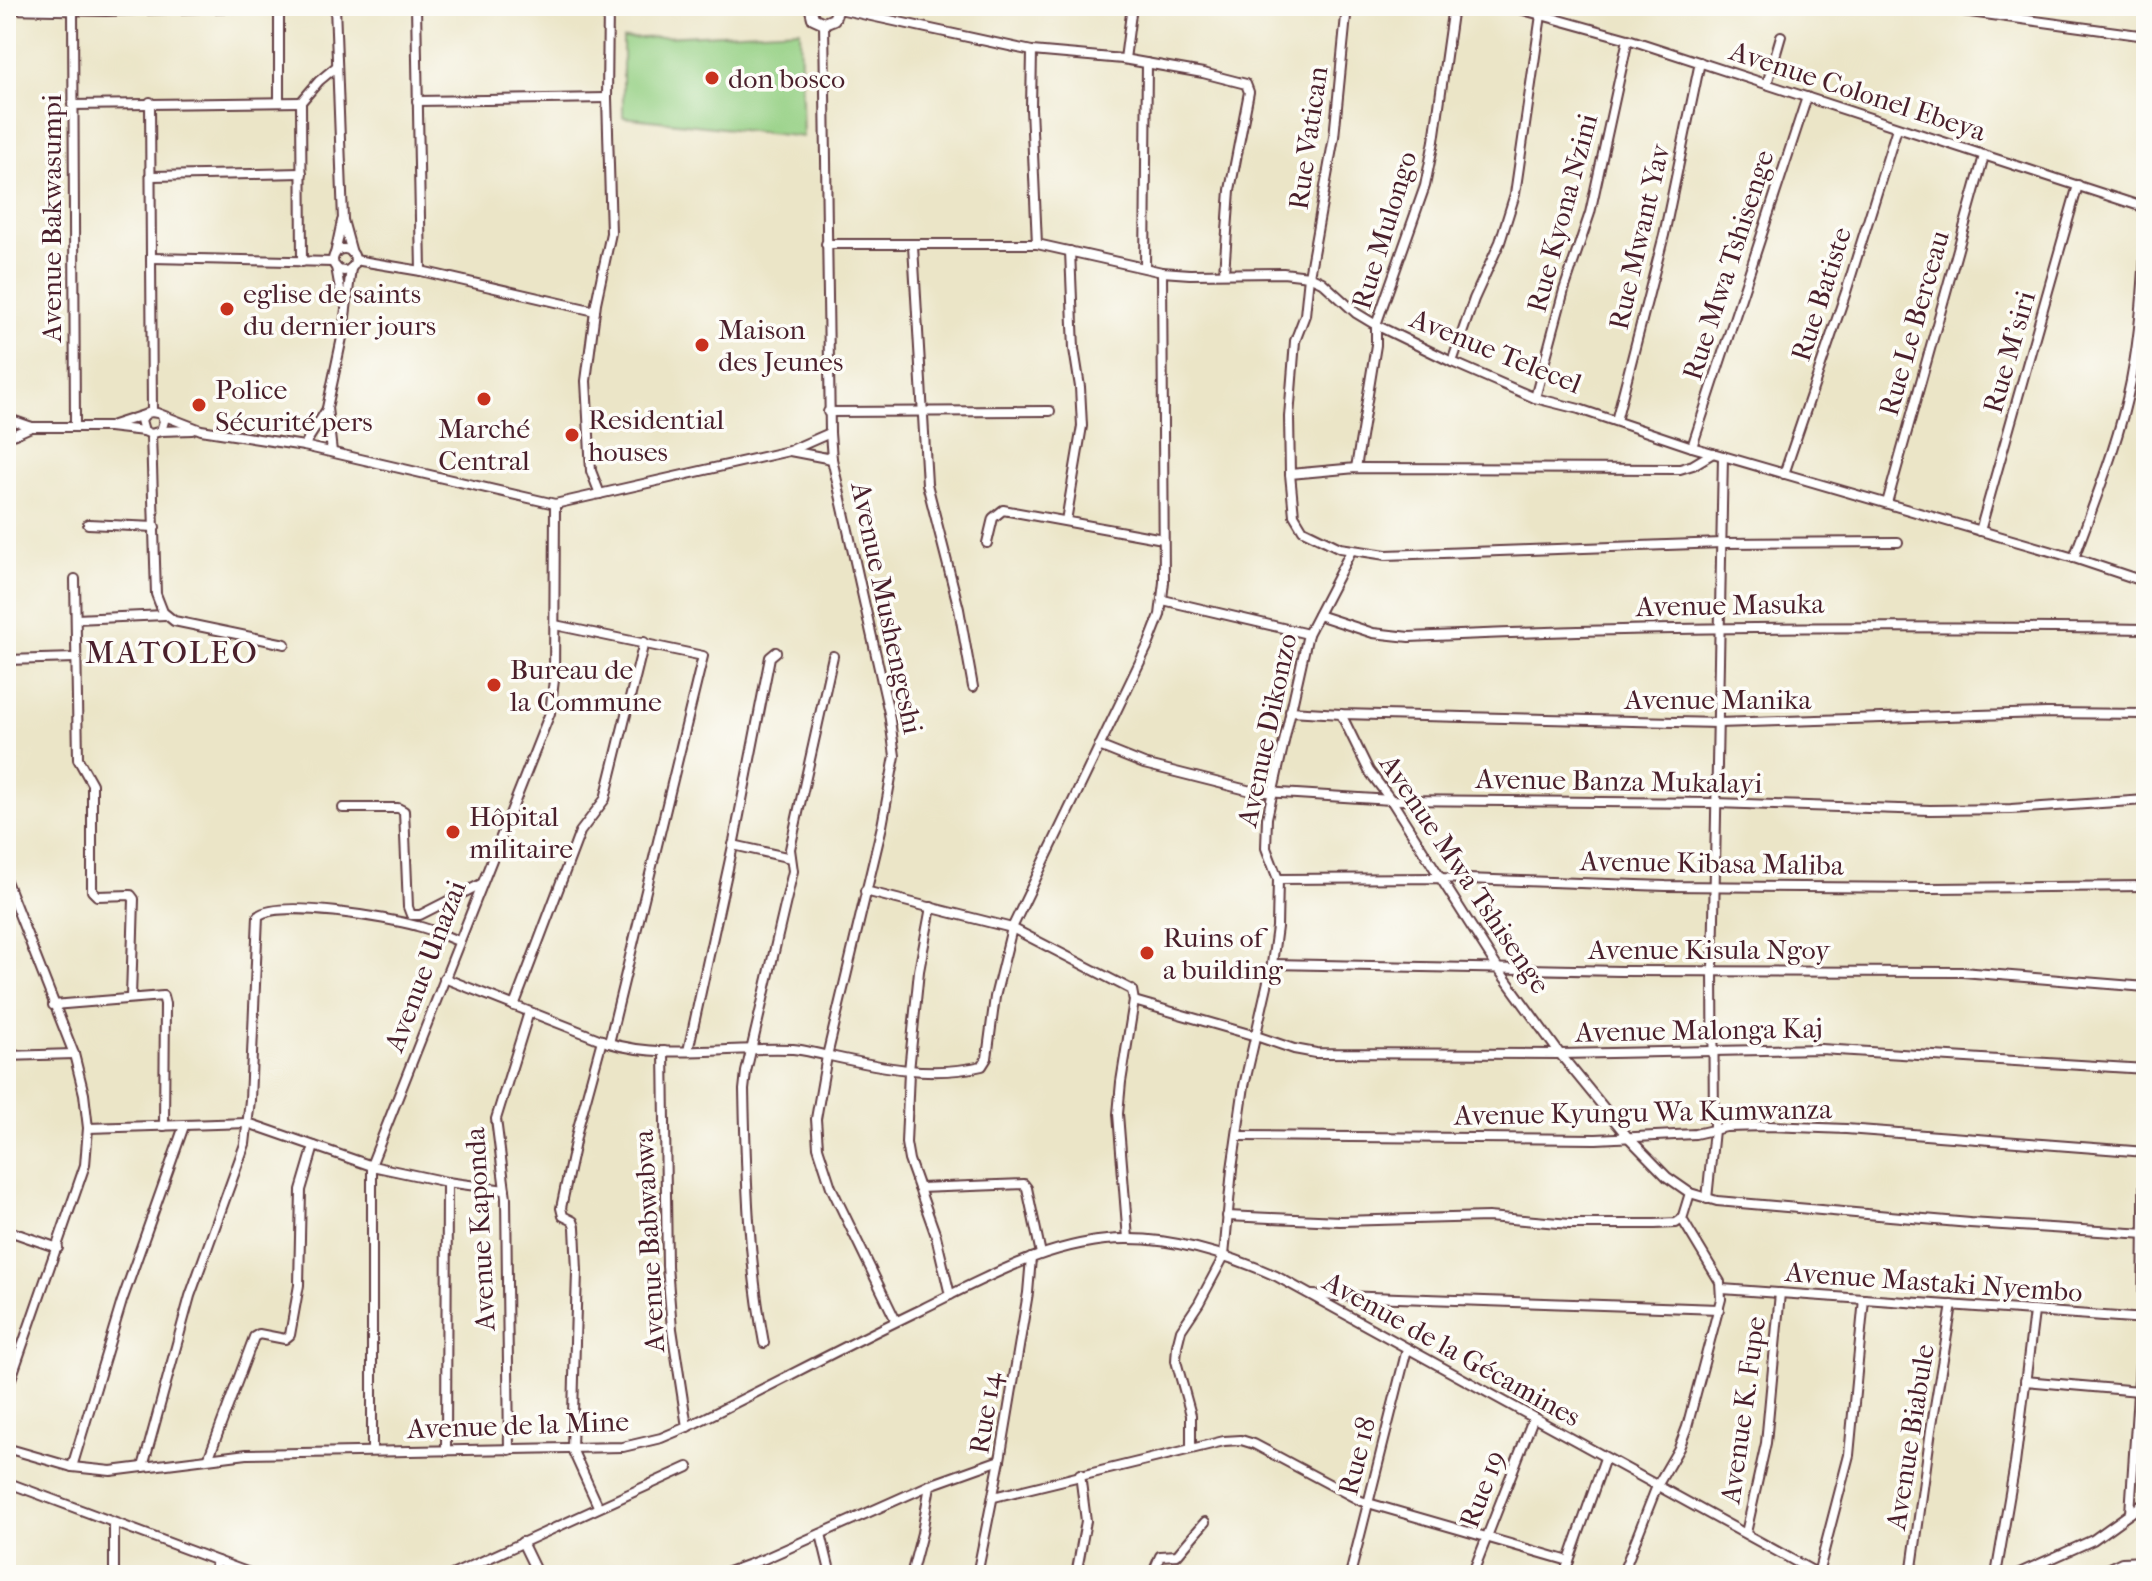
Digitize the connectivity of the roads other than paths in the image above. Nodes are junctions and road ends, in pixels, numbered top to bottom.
1 (233, 6) edge
2 (279, 6) edge
3 (335, 6) edge
4 (416, 6) edge
5 (608, 6) edge
6 (810, 6) edge
7 (1132, 6) edge
8 (1347, 6) edge
9 (1453, 6) edge
10 (1509, 6) edge
11 (1926, 6) edge
12 (189, 7) edge
13 (106, 8) edge
14 (839, 8) edge
15 (11, 9) edge
16 (73, 10) junction
17 (1541, 15) junction
18 (824, 23) junction
19 (1781, 36) dead end
20 (2146, 36) edge
21 (1628, 39) junction
22 (1032, 51) junction
23 (1125, 59) junction
24 (1700, 62) junction
25 (1147, 63) junction
26 (337, 66) junction
27 (1767, 84) junction
28 (1807, 97) junction
29 (607, 98) junction
30 (279, 101) junction
31 (417, 101) junction
32 (150, 102) junction
33 (301, 102) junction
34 (72, 105) junction
35 (1897, 128) junction
36 (1984, 156) junction
37 (302, 173) junction
38 (152, 176) junction
39 (2078, 185) junction
40 (2146, 208) edge
41 (343, 220) junction
42 (2146, 239) edge
43 (826, 244) junction
44 (1037, 244) junction
45 (913, 246) junction
46 (1070, 251) junction
47 (152, 258) junction
48 (352, 260) junction
49 (335, 261) junction
50 (302, 262) junction
51 (1145, 267) junction
52 (421, 271) junction
53 (1162, 272) junction
54 (1224, 273) junction
55 (1309, 276) junction
56 (344, 310) junction
57 (595, 311) junction
58 (1376, 325) junction
59 (1452, 362) junction
60 (1535, 398) junction
61 (327, 408) junction
62 (922, 410) junction
63 (1050, 411) dead end
64 (828, 412) junction
65 (148, 414) junction
66 (162, 416) junction
67 (6, 418) edge
68 (1616, 421) junction
69 (75, 426) junction
70 (32, 427) junction
71 (109, 427) junction
72 (201, 430) junction
73 (152, 432) junction
74 (830, 433) junction
75 (6, 438) edge
76 (304, 446) junction
77 (1692, 447) junction
78 (789, 451) junction
79 (332, 452) junction
80 (1718, 454) junction
81 (832, 459) junction
82 (1356, 468) junction
83 (1290, 474) junction
84 (1784, 474) junction
85 (600, 494) junction
86 (1887, 503) junction
87 (555, 504) junction
88 (1066, 521) junction
89 (88, 524) dead end
90 (155, 527) junction
91 (1980, 531) junction
92 (1163, 539) junction
93 (1898, 542) dead end
94 (987, 543) dead end
95 (1722, 543) junction
96 (1351, 551) junction
97 (2074, 558) junction
98 (75, 579) dead end
99 (2146, 582) edge
100 (1163, 600) junction
101 (165, 615) junction
102 (1318, 615) junction
103 (76, 619) junction
104 (555, 625) junction
105 (1721, 627) junction
106 (2146, 629) edge
107 (1308, 634) junction
108 (644, 642) junction
109 (285, 644) dead end
110 (776, 652) dead end
111 (833, 656) dead end
112 (76, 658) junction
113 (6, 660) edge
114 (973, 687) dead end
115 (1290, 711) junction
116 (1341, 714) junction
117 (2146, 714) edge
118 (1718, 723) junction
119 (1099, 746) junction
120 (1272, 794) junction
121 (1391, 800) junction
122 (2146, 800) edge
123 (1716, 803) junction
124 (343, 808) dead end
125 (733, 845) junction
126 (791, 858) junction
127 (1439, 878) junction
128 (1278, 879) junction
129 (6, 881) edge
130 (481, 884) junction
131 (1715, 886) junction
132 (2146, 886) edge
133 (865, 891) junction
134 (9, 902) edge
135 (931, 907) junction
136 (1012, 928) junction
137 (458, 941) junction
138 (1272, 964) junction
139 (1499, 970) junction
140 (1713, 970) junction
141 (444, 978) junction
142 (2146, 987) edge
143 (131, 997) junction
144 (1134, 1001) junction
145 (2146, 1001) edge
146 (53, 1005) junction
147 (514, 1006) junction
148 (529, 1012) junction
149 (1256, 1036) junction
150 (605, 1042) junction
151 (751, 1047) junction
152 (664, 1051) junction
153 (688, 1051) junction
154 (1713, 1051) junction
155 (74, 1054) junction
156 (1560, 1054) junction
157 (6, 1056) edge
158 (827, 1056) junction
159 (2145, 1069) edge
160 (909, 1071) junction
161 (248, 1123) junction
162 (164, 1126) junction
163 (184, 1126) junction
164 (88, 1128) junction
165 (1714, 1130) junction
166 (1237, 1136) junction
167 (1627, 1136) junction
168 (314, 1146) junction
169 (2145, 1152) edge
170 (372, 1166) junction
171 (447, 1182) junction
172 (919, 1188) junction
173 (505, 1190) junction
174 (1690, 1193) junction
175 (1707, 1199) junction
176 (1227, 1216) junction
177 (1682, 1219) junction
178 (6, 1230) edge
179 (2145, 1234) edge
180 (1128, 1239) junction
181 (58, 1248) junction
182 (1041, 1254) junction
183 (1224, 1256) junction
184 (1031, 1258) junction
185 (1722, 1289) junction
186 (1780, 1293) junction
187 (950, 1295) junction
188 (1310, 1295) junction
189 (1864, 1299) junction
190 (1952, 1305) junction
191 (1719, 1309) junction
192 (2034, 1312) junction
193 (2145, 1319) edge
194 (896, 1321) junction
195 (764, 1343) dead end
196 (1407, 1349) junction
197 (2025, 1381) junction
198 (2139, 1391) junction
199 (6, 1393) edge
200 (1533, 1419) junction
201 (687, 1427) junction
202 (6, 1448) edge
203 (1191, 1448) junction
204 (572, 1449) junction
205 (509, 1450) junction
206 (372, 1451) junction
207 (446, 1451) junction
208 (209, 1457) junction
209 (1605, 1458) junction
210 (1000, 1460) junction
211 (72, 1467) junction
212 (143, 1467) junction
213 (688, 1467) dead end
214 (1080, 1474) junction
215 (6, 1482) edge
216 (930, 1485) junction
217 (1657, 1486) junction
218 (994, 1497) junction
219 (2146, 1502) edge
220 (1367, 1503) junction
221 (598, 1506) junction
222 (2130, 1513) junction
223 (1205, 1522) dead end
224 (114, 1524) junction
225 (1746, 1533) junction
226 (821, 1534) junction
227 (1488, 1536) junction
228 (522, 1542) junction
229 (217, 1561) junction
230 (1569, 1561) junction
231 (2146, 1561) edge
232 (1819, 1574) edge
233 (114, 1575) edge
234 (213, 1575) edge
235 (255, 1575) edge
236 (452, 1575) edge
237 (538, 1575) edge
238 (720, 1575) edge
239 (831, 1575) edge
240 (911, 1575) edge
241 (977, 1575) edge
242 (1076, 1575) edge
243 (1152, 1575) edge
244 (1350, 1575) edge
245 (1472, 1575) edge
246 (1564, 1575) edge
247 (1622, 1575) edge
248 (1911, 1575) edge
249 (1996, 1575) edge
250 (2015, 1575) edge
251 (2094, 1575) edge

1 - 12 street
2 - 30 street
3 - 26 street
4 - 31 street
5 - 29 street
6 - 18 street
7 - 23 street
8 - 55 street, Rue Vatican
9 - 58 street, Rue Mulongo
10 - 17 street, Avenue Colonel Ebeya
11 - 20 street
12 - 13 street
13 - 16 street
14 - 18 street
14 - 22 street
15 - 16 street
16 - 34 street, Avenue Bakwasumpi
17 - 21 street, Avenue Colonel Ebeya
17 - 59 street
18 - 43 street, Avenue Mushengeshi
19 - 27 street
21 - 24 street, Avenue Colonel Ebeya
21 - 60 street, Rue Kyona Nzini
22 - 23 street
22 - 44 street
23 - 25 street
24 - 27 street, Avenue Colonel Ebeya
24 - 68 street, Rue Mwant Yav
25 - 51 street
25 - 54 street
26 - 33 street
26 - 41 street
27 - 28 street, Avenue Colonel Ebeya
28 - 35 street, Avenue Colonel Ebeya
28 - 77 street, Rue Mwa Tshisenge
29 - 31 street
29 - 57 street
30 - 32 street
30 - 33 street
31 - 52 street
32 - 34 street
32 - 38 street
33 - 37 street
34 - 69 street, Avenue Bakwasumpi
35 - 36 street, Avenue Colonel Ebeya
35 - 84 street, Rue Batiste
36 - 39 street, Avenue Colonel Ebeya
36 - 86 street, Rue Le Berceau
37 - 38 street
37 - 50 street
38 - 47 street
39 - 40 street, Avenue Colonel Ebeya
39 - 91 street, Rue M'siri
41 - 48 street
41 - 49 street
42 - 97 street
43 - 45 street
43 - 64 street, Avenue Mushengeshi
44 - 45 street
44 - 46 street
45 - 62 street
46 - 51 street
46 - 88 street
47 - 50 street
47 - 65 street
48 - 49 street
48 - 49 street
48 - 52 street
48 - 56 street
49 - 50 street
49 - 56 street
51 - 53 street
52 - 57 street
53 - 54 street
53 - 92 street
54 - 55 street
55 - 58 street, Avenue Telecel
55 - 83 street, Rue Vatican
56 - 61 street
57 - 85 street
58 - 59 street, Avenue Telecel
58 - 82 street, Rue Mulongo
59 - 60 street, Avenue Telecel
60 - 68 street, Avenue Telecel
61 - 76 street
61 - 79 street
62 - 63 street
62 - 64 street
62 - 114 street
64 - 74 street, Avenue Mushengeshi
65 - 66 street
65 - 71 street
65 - 73 street
66 - 72 street
66 - 73 street
67 - 70 street
68 - 77 street, Avenue Telecel
69 - 70 street
69 - 71 street
70 - 75 street
71 - 73 street
72 - 73 street
72 - 76 street
73 - 90 street
74 - 78 street
74 - 81 street, Avenue Mushengeshi
76 - 79 street
77 - 80 street, Avenue Telecel
78 - 81 street
78 - 85 street
79 - 87 street
80 - 82 street
80 - 84 street, Avenue Telecel
80 - 95 street
81 - 133 street, Avenue Mushengeshi
82 - 83 street
83 - 96 street, Rue Vatican
84 - 86 street, Avenue Telecel
85 - 87 street
86 - 91 street, Avenue Telecel
87 - 104 street, Avenue Unazai
88 - 92 street
88 - 94 street
89 - 90 street
90 - 101 street
91 - 97 street, Avenue Telecel
92 - 100 street
93 - 95 street
95 - 96 street
95 - 105 street
96 - 102 street, Avenue Dikonzo
97 - 99 street, Avenue Telecel
98 - 103 street
100 - 107 street
100 - 119 street
101 - 103 street
101 - 109 street
102 - 105 street, Avenue Masuka
102 - 107 street, Avenue Dikonzo
103 - 112 street
104 - 108 street
104 - 130 street, Avenue Unazai
105 - 106 street, Avenue Masuka
105 - 118 street
107 - 115 street, Avenue Dikonzo
108 - 147 street
108 - 150 street
110 - 125 street
111 - 126 street
112 - 113 street
112 - 143 street
115 - 116 street, Avenue Manika
115 - 120 street, Avenue Dikonzo
116 - 118 street, Avenue Manika
116 - 121 street, Avenue Mwa Tshisenge
117 - 118 street, Avenue Manika
118 - 123 street
119 - 120 street, Avenue Banza Mukalayi
119 - 136 street
120 - 121 street, Avenue Banza Mukalayi
120 - 128 street, Avenue Dikonzo
121 - 123 street, Avenue Banza Mukalayi
121 - 127 street, Avenue Mwa Tshisenge
122 - 123 street, Avenue Banza Mukalayi
123 - 131 street
124 - 130 street
125 - 126 street
125 - 153 street
126 - 151 street
127 - 128 street, Avenue Kibasa Maliba
127 - 131 street, Avenue Kibasa Maliba
127 - 139 street, Avenue Mwa Tshisenge
128 - 138 street, Avenue Dikonzo
129 - 134 street
130 - 137 street, Avenue Unazai
131 - 132 street, Avenue Kibasa Maliba
131 - 140 street
133 - 135 street
133 - 158 street, Avenue Mushengeshi
134 - 146 street
135 - 136 street
135 - 160 street
136 - 144 street
136 - 160 street
137 - 141 street, Avenue Unazai
137 - 161 street
138 - 139 street, Avenue Kisula Ngoy
138 - 149 street, Avenue Dikonzo
139 - 140 street, Avenue Kisula Ngoy
139 - 156 street, Avenue Mwa Tshisenge
140 - 142 street, Avenue Kisula Ngoy
140 - 154 street
141 - 147 street
141 - 170 street, Avenue Unazai
143 - 146 street
143 - 162 street
144 - 149 street, Avenue Malonga Kaj
144 - 180 street
145 - 159 street
146 - 155 street
147 - 148 street
148 - 150 street
148 - 173 street, Avenue Kaponda
149 - 156 street, Avenue Malonga Kaj
149 - 166 street, Avenue Dikonzo
150 - 152 street
150 - 204 street
151 - 153 street
151 - 158 street
151 - 195 street
152 - 153 street
152 - 201 street, Avenue Babwabwa
154 - 156 street, Avenue Malonga Kaj
154 - 159 street, Avenue Malonga Kaj
154 - 165 street
155 - 157 street
155 - 164 street
156 - 167 street, Avenue Mwa Tshisenge
158 - 160 street
158 - 194 street, Avenue Mushengeshi
159 - 169 street
160 - 172 street
161 - 163 street
161 - 168 street
161 - 212 street
162 - 163 street
162 - 164 street
163 - 211 street
164 - 181 street
165 - 167 street, Avenue Kyungu Wa Kumwanza
165 - 169 street, Avenue Kyungu Wa Kumwanza
165 - 175 street
166 - 167 street, Avenue Kyungu Wa Kumwanza
166 - 176 street, Avenue Dikonzo
167 - 174 street, Avenue Mwa Tshisenge
168 - 170 street
168 - 208 street
169 - 179 street
170 - 171 street
170 - 206 street, Avenue Unazai
171 - 173 street
171 - 207 street
172 - 182 street
172 - 187 street
173 - 205 street, Avenue Kaponda
174 - 175 street, Avenue Mwa Tshisenge
174 - 177 street
175 - 179 street, Avenue Mwa Tshisenge
176 - 177 street
176 - 183 street, Avenue Dikonzo
177 - 185 street
178 - 181 street
179 - 193 street
180 - 182 street, Avenue de la Gécamines
180 - 183 street, Avenue de la Gécamines
181 - 199 street
182 - 184 street, Avenue de la Mine
183 - 188 street, Avenue de la Gécamines
183 - 203 street
184 - 187 street, Avenue de la Mine
184 - 210 street, Rue 14
185 - 186 street, Avenue Mastaki Nyembo
185 - 191 street
186 - 189 street, Avenue Mastaki Nyembo
186 - 225 street, Avenue K. Fupe
187 - 194 street, Avenue de la Mine
188 - 191 street
188 - 196 street, Avenue de la Gécamines
189 - 190 street, Avenue Mastaki Nyembo
189 - 232 street
190 - 192 street, Avenue Mastaki Nyembo
190 - 248 street, Avenue Biabule
191 - 217 street
192 - 193 street, Avenue Mastaki Nyembo
192 - 197 street
193 - 198 street
194 - 201 street, Avenue de la Mine
196 - 200 street, Avenue de la Gécamines
196 - 220 street, Rue 18
197 - 198 street
197 - 249 street
198 - 222 street
200 - 209 street, Avenue de la Gécamines
200 - 227 street, Rue 19
201 - 204 street, Avenue de la Mine
202 - 211 street, Avenue de la Mine
203 - 214 street
203 - 220 street
204 - 205 street, Avenue de la Mine
204 - 221 street
205 - 207 street, Avenue de la Mine
206 - 207 street, Avenue de la Mine
206 - 208 street, Avenue de la Mine
208 - 212 street, Avenue de la Mine
209 - 217 street, Avenue de la Gécamines
209 - 230 street
210 - 216 street
210 - 218 street, Rue 14
211 - 212 street, Avenue de la Mine
213 - 221 street
214 - 218 street
214 - 242 street
215 - 224 street
216 - 226 street
216 - 240 street
217 - 225 street, Avenue de la Gécamines
217 - 247 street
218 - 241 street, Rue 14
219 - 222 street
220 - 227 street
220 - 244 street, Rue 18
221 - 228 street
222 - 250 street
223 - 243 street
224 - 229 street
224 - 233 street
225 - 232 street, Avenue de la Gécamines
226 - 238 street
226 - 239 street
227 - 230 street
227 - 245 street, Rue 19
228 - 236 street
228 - 237 street
229 - 234 street
229 - 235 street
230 - 246 street
231 - 251 street

